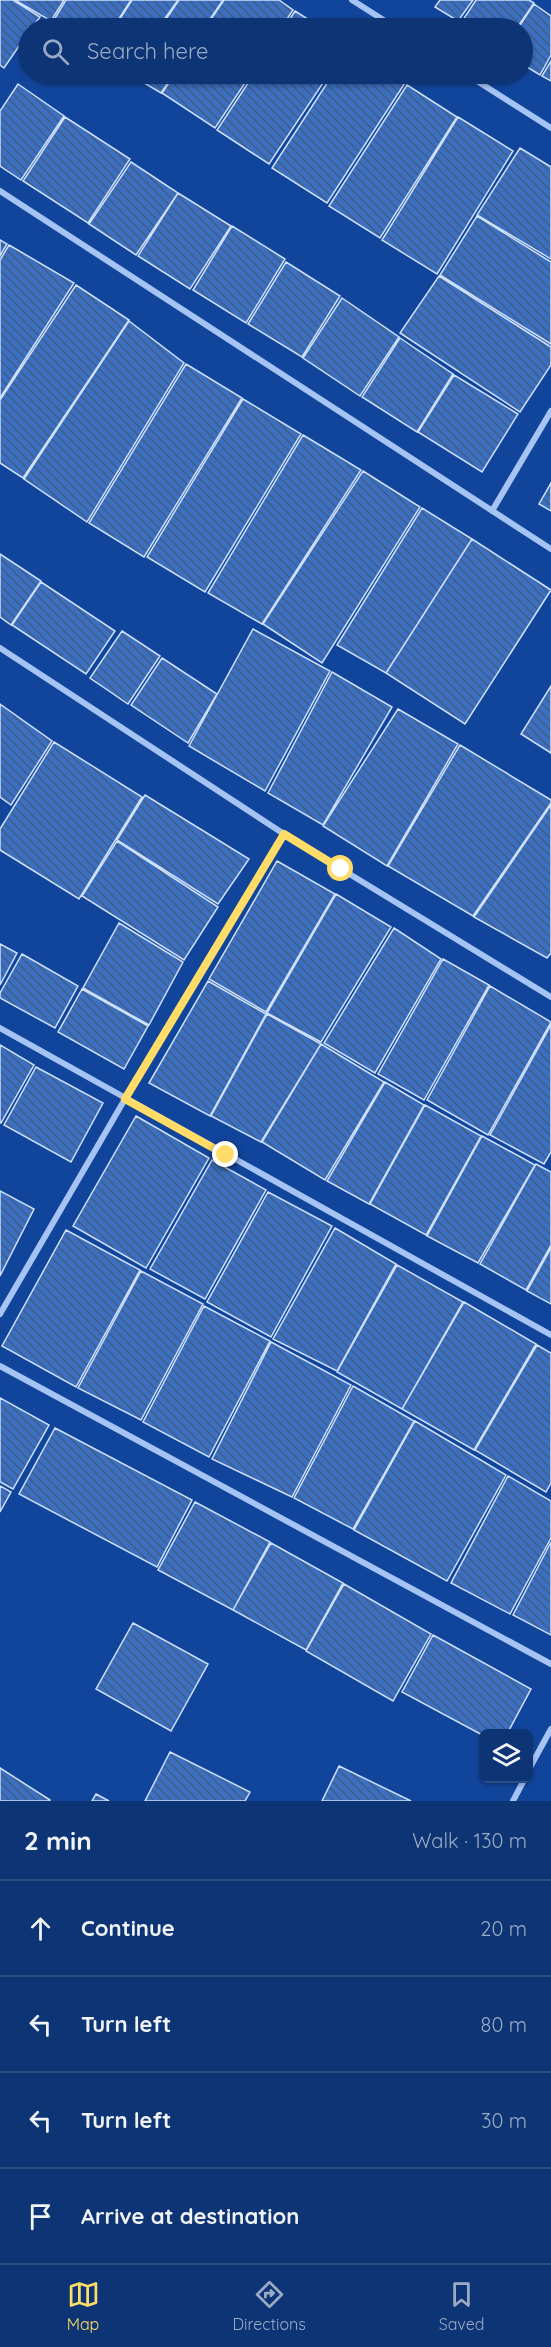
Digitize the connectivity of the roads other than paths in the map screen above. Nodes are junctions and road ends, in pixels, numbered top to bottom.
1 (352, 0) edge
2 (380, 18) edge
3 (482, 84) edge
4 (551, 128) edge
5 (0, 191) edge
6 (551, 411) edge
7 (492, 511) junction
8 (551, 549) edge
9 (0, 648) edge
10 (284, 834) junction
11 (551, 997) edge
12 (0, 1028) edge
13 (125, 1099) junction
14 (0, 1314) edge
15 (551, 1335) edge
16 (0, 1366) edge
17 (551, 1664) edge
18 (551, 1729) edge
19 (533, 1762) edge
20 (523, 1783) edge
21 (513, 1801) edge

1 - 2 street
3 - 4 street
5 - 7 street
6 - 7 street
7 - 8 street
9 - 10 street
10 - 11 street
10 - 13 street
12 - 13 street
13 - 14 street
13 - 15 street
16 - 17 street
18 - 19 street
20 - 21 street

